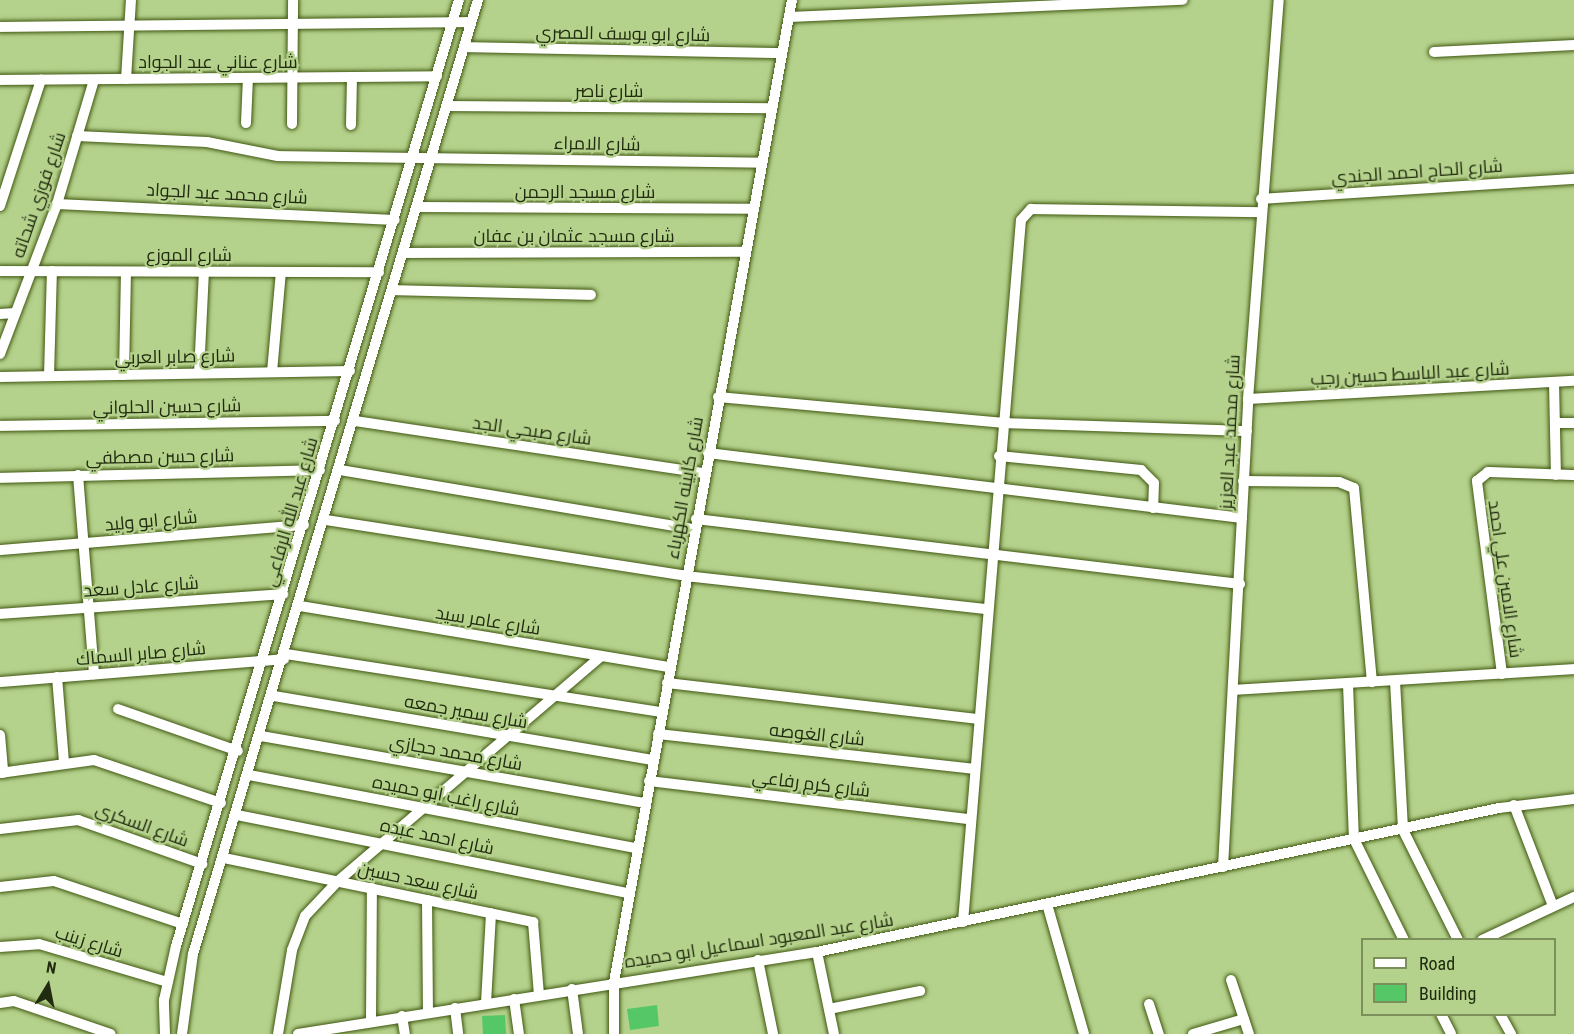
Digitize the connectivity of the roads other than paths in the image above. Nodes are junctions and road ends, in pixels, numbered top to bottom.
1 (131, 0) edge
2 (292, 0) edge
3 (459, 0) edge
4 (478, 0) edge
5 (792, 0) edge
6 (1183, 0) edge
7 (1279, 0) edge
8 (789, 17) junction
9 (292, 22) junction
10 (453, 22) junction
11 (471, 22) junction
12 (0, 27) edge
13 (129, 27) junction
14 (1574, 45) edge
15 (464, 47) junction
16 (1434, 52) dead end
17 (782, 53) junction
18 (436, 76) junction
19 (352, 77) junction
20 (248, 78) junction
21 (293, 78) junction
22 (126, 79) junction
23 (0, 80) edge
24 (41, 80) junction
25 (94, 80) junction
26 (447, 106) junction
27 (771, 108) junction
28 (246, 123) dead end
29 (292, 124) dead end
30 (351, 125) dead end
31 (78, 136) junction
32 (413, 157) junction
33 (432, 158) junction
34 (761, 163) junction
35 (1574, 178) edge
36 (1261, 199) junction
37 (57, 204) junction
38 (0, 206) edge
39 (417, 207) junction
40 (753, 209) junction
41 (1260, 212) junction
42 (394, 220) junction
43 (745, 252) junction
44 (404, 253) junction
45 (0, 271) edge
46 (31, 271) junction
47 (52, 271) junction
48 (126, 272) junction
49 (204, 272) junction
50 (281, 272) junction
51 (379, 272) junction
52 (393, 290) junction
53 (591, 295) dead end
54 (15, 313) junction
55 (0, 314) edge
56 (0, 354) edge
57 (350, 371) junction
58 (272, 372) junction
59 (199, 373) junction
60 (124, 375) junction
61 (49, 376) junction
62 (0, 377) edge
63 (1574, 381) edge
64 (1554, 382) junction
65 (718, 397) junction
66 (1248, 399) junction
67 (335, 421) junction
68 (355, 421) junction
69 (1002, 423) junction
70 (1557, 423) junction
71 (1574, 423) edge
72 (0, 426) edge
73 (1247, 431) junction
74 (708, 453) junction
75 (999, 456) junction
76 (320, 470) junction
77 (340, 470) junction
78 (704, 473) junction
79 (78, 475) junction
80 (1556, 475) junction
81 (1574, 475) edge
82 (0, 478) edge
83 (1243, 481) junction
84 (996, 491) junction
85 (1153, 507) junction
86 (1242, 518) junction
87 (326, 520) junction
88 (695, 524) junction
89 (304, 525) junction
90 (82, 543) junction
91 (0, 550) edge
92 (991, 551) junction
93 (686, 576) junction
94 (1240, 584) junction
95 (284, 594) junction
96 (300, 606) junction
97 (88, 607) junction
98 (987, 609) junction
99 (0, 614) edge
100 (601, 656) junction
101 (285, 657) junction
102 (263, 661) junction
103 (670, 667) junction
104 (1574, 669) edge
105 (94, 674) junction
106 (1502, 674) junction
107 (57, 677) junction
108 (1395, 681) junction
109 (0, 682) edge
110 (1372, 682) junction
111 (667, 683) junction
112 (1348, 684) junction
113 (1233, 690) junction
114 (274, 696) junction
115 (556, 696) junction
116 (118, 709) dead end
117 (662, 712) junction
118 (977, 719) junction
119 (658, 734) junction
120 (0, 735) edge
121 (261, 736) junction
122 (510, 736) junction
123 (238, 751) junction
124 (653, 760) junction
125 (64, 763) junction
126 (973, 769) junction
127 (469, 771) junction
128 (1, 773) edge
129 (249, 775) junction
130 (649, 781) junction
131 (1574, 799) edge
132 (221, 803) junction
133 (645, 803) junction
134 (1514, 806) junction
135 (426, 810) junction
136 (237, 815) junction
137 (970, 819) junction
138 (0, 830) edge
139 (1403, 830) junction
140 (1353, 839) junction
141 (388, 843) junction
142 (637, 848) junction
143 (224, 858) junction
144 (202, 864) junction
145 (1223, 867) junction
146 (338, 881) junction
147 (0, 887) edge
148 (372, 888) junction
149 (629, 893) junction
150 (1574, 897) edge
151 (427, 900) junction
152 (1047, 904) junction
153 (1553, 906) junction
154 (491, 913) junction
155 (963, 922) junction
156 (183, 924) junction
157 (1403, 938) edge
158 (1457, 938) edge
159 (1484, 938) edge
160 (0, 947) edge
161 (817, 952) junction
162 (758, 960) junction
163 (1232, 980) dead end
164 (167, 982) junction
165 (614, 982) junction
166 (572, 989) junction
167 (920, 991) dead end
168 (538, 995) junction
169 (514, 999) junction
170 (0, 1002) edge
171 (486, 1003) junction
172 (1149, 1004) dead end
173 (455, 1008) junction
174 (829, 1009) junction
175 (428, 1012) junction
176 (402, 1016) junction
177 (1442, 1016) edge
178 (1501, 1016) edge
179 (1244, 1019) junction
180 (371, 1021) junction
181 (354, 1029) edge
182 (831, 1033) edge
183 (111, 1034) edge
184 (165, 1034) edge
185 (182, 1034) edge
186 (278, 1034) edge
187 (298, 1034) edge
188 (405, 1034) edge
189 (458, 1034) edge
190 (519, 1034) edge
191 (578, 1034) edge
192 (614, 1034) edge
193 (773, 1034) edge
194 (1084, 1034) edge
195 (1159, 1034) edge
196 (1193, 1034) edge
197 (1249, 1034) edge
198 (1451, 1034) edge
199 (1510, 1034) edge

1 - 13 street
2 - 9 street
3 - 10 street, شارع عبد الله الرفاعي
4 - 11 street, شارع عبد الله الرفاعي
5 - 8 street, شارع كابينه الكهرباء
6 - 8 street
7 - 36 street, شارع محمد عبد العزيز
8 - 17 street, شارع كابينه الكهرباء
9 - 10 street
9 - 13 street
9 - 21 street
10 - 11 street
10 - 18 street, شارع عبد الله الرفاعي
11 - 15 street, شارع عبد الله الرفاعي
12 - 13 street
13 - 22 street
14 - 16 street
15 - 17 street, شارع ابو يوسف المصري
15 - 26 street, شارع عبد الله الرفاعي
17 - 27 street, شارع كابينه الكهرباء
18 - 19 street, شارع عناني عبد الجواد
18 - 32 street, شارع عبد الله الرفاعي
19 - 21 street, شارع عناني عبد الجواد
19 - 30 street
20 - 21 street, شارع عناني عبد الجواد
20 - 22 street, شارع عناني عبد الجواد
20 - 28 street
21 - 29 street
22 - 25 street, شارع عناني عبد الجواد
23 - 24 street, شارع عناني عبد الجواد
24 - 25 street, شارع عناني عبد الجواد
24 - 38 street
25 - 31 street, شارع فوزي شحاته
26 - 27 street, شارع ناصر
26 - 33 street, شارع عبد الله الرفاعي
27 - 34 street, شارع كابينه الكهرباء
31 - 32 street, شارع الامراء
31 - 37 street, شارع فوزي شحاته
32 - 33 street, شارع الامراء
32 - 42 street, شارع عبد الله الرفاعي
33 - 34 street, شارع الامراء
33 - 39 street, شارع عبد الله الرفاعي
34 - 40 street, شارع كابينه الكهرباء
35 - 36 street, شارع الحاج احمد الجندي
36 - 41 street, شارع محمد عبد العزيز
37 - 42 street, شارع محمد عبد الجواد
37 - 46 street, شارع فوزي شحاته
39 - 40 street, شارع مسجد الرحمن
39 - 44 street, شارع عبد الله الرفاعي
40 - 43 street, شارع كابينه الكهرباء
41 - 66 street, شارع محمد عبد العزيز
41 - 69 street
42 - 51 street, شارع عبد الله الرفاعي
43 - 44 street, شارع مسجد عثمان بن عفان
43 - 65 street, شارع كابينه الكهرباء
44 - 52 street, شارع عبد الله الرفاعي
45 - 46 street, شارع الموزع
46 - 47 street, شارع الموزع
46 - 54 street, شارع فوزي شحاته
47 - 48 street, شارع الموزع
47 - 61 street
48 - 49 street, شارع الموزع
48 - 60 street
49 - 50 street, شارع الموزع
49 - 59 street
50 - 51 street, شارع الموزع
50 - 58 street
51 - 57 street, شارع عبد الله الرفاعي
52 - 53 street
52 - 68 street, شارع عبد الله الرفاعي
54 - 55 street
54 - 56 street, شارع فوزي شحاته
57 - 58 street, شارع صابر العربي
57 - 67 street, شارع عبد الله الرفاعي
58 - 59 street, شارع صابر العربي
59 - 60 street, شارع صابر العربي
60 - 61 street, شارع صابر العربي
61 - 62 street, شارع صابر العربي
63 - 64 street, شارع عبد الباسط حسين رجب
64 - 66 street, شارع عبد الباسط حسين رجب
64 - 70 street
65 - 69 street
65 - 74 street, شارع كابينه الكهرباء
66 - 73 street, شارع محمد عبد العزيز
67 - 72 street, شارع حسين الحلواني
67 - 76 street, شارع عبد الله الرفاعي
68 - 77 street, شارع عبد الله الرفاعي
68 - 78 street, شارع صبحي الجد
69 - 73 street
69 - 75 street
70 - 71 street
70 - 80 street
73 - 83 street, شارع محمد عبد العزيز
74 - 78 street, شارع كابينه الكهرباء
74 - 84 street
75 - 84 street
75 - 85 street
76 - 79 street, شارع حسن مصطفي
76 - 89 street, شارع عبد الله الرفاعي
77 - 87 street, شارع عبد الله الرفاعي
77 - 88 street
78 - 88 street, شارع كابينه الكهرباء
79 - 82 street, شارع حسن مصطفي
79 - 90 street
80 - 81 street, شارع الامين علي احمد
80 - 106 street, شارع الامين علي احمد
83 - 86 street, شارع محمد عبد العزيز
83 - 110 street
84 - 85 street
84 - 92 street
85 - 86 street
86 - 94 street, شارع محمد عبد العزيز
87 - 93 street
87 - 96 street, شارع عبد الله الرفاعي
88 - 92 street
88 - 93 street, شارع كابينه الكهرباء
89 - 90 street, شارع ابو وليد
89 - 95 street, شارع عبد الله الرفاعي
90 - 91 street, شارع ابو وليد
90 - 97 street
92 - 94 street
92 - 98 street
93 - 98 street
93 - 103 street, شارع كابينه الكهرباء
94 - 113 street, شارع محمد عبد العزيز
95 - 97 street, شارع عادل سعد
95 - 102 street, شارع عبد الله الرفاعي
96 - 100 street, شارع عامر سيد
96 - 101 street, شارع عبد الله الرفاعي
97 - 99 street, شارع عادل سعد
97 - 105 street
98 - 118 street
100 - 103 street, شارع عامر سيد
100 - 115 street
101 - 102 street, شارع صابر السماك
101 - 114 street, شارع عبد الله الرفاعي
101 - 115 street, شارع صابر السماك
102 - 105 street, شارع صابر السماك
102 - 123 street, شارع عبد الله الرفاعي
103 - 111 street, شارع كابينه الكهرباء
104 - 106 street
105 - 107 street, شارع صابر السماك
106 - 108 street
107 - 109 street, شارع صابر السماك
107 - 125 street
108 - 110 street
108 - 139 street
110 - 112 street
111 - 117 street, شارع كابينه الكهرباء
111 - 118 street
112 - 113 street
112 - 140 street
113 - 145 street, شارع محمد عبد العزيز
114 - 121 street, شارع عبد الله الرفاعي
114 - 122 street, شارع سمير جمعه
115 - 117 street, شارع صابر السماك
115 - 122 street
116 - 123 street
117 - 119 street, شارع كابينه الكهرباء
118 - 126 street
119 - 124 street, شارع كابينه الكهرباء
119 - 126 street, شارع الغوصه
120 - 128 street
121 - 127 street, شارع محمد حجازي
121 - 129 street, شارع عبد الله الرفاعي
122 - 124 street, شارع سمير جمعه
122 - 127 street
123 - 132 street, شارع عبد الله الرفاعي
124 - 130 street, شارع كابينه الكهرباء
125 - 128 street
125 - 132 street
126 - 137 street
127 - 133 street, شارع محمد حجازي
127 - 135 street
129 - 135 street, شارع راغب ابو حميده
129 - 136 street, شارع عبد الله الرفاعي
130 - 133 street, شارع كابينه الكهرباء
130 - 137 street, شارع كرم رفاعي
131 - 134 street, شارع عبد المعبود اسماعيل ابو حميده
132 - 144 street, شارع عبد الله الرفاعي
133 - 142 street, شارع كابينه الكهرباء
134 - 139 street, شارع عبد المعبود اسماعيل ابو حميده
134 - 153 street
135 - 141 street
135 - 142 street, شارع راغب ابو حميده
136 - 141 street, شارع احمد عبده
136 - 143 street, شارع عبد الله الرفاعي
137 - 155 street
138 - 144 street, شارع السكري
139 - 140 street, شارع عبد المعبود اسماعيل ابو حميده
139 - 158 street
140 - 145 street, شارع عبد المعبود اسماعيل ابو حميده
140 - 157 street
141 - 146 street
141 - 149 street, شارع احمد عبده
142 - 149 street, شارع كابينه الكهرباء
143 - 146 street, شارع سعد حسين
143 - 185 street, شارع عبد الله الرفاعي
144 - 156 street, شارع عبد الله الرفاعي
145 - 152 street, شارع عبد المعبود اسماعيل ابو حميده
146 - 148 street, شارع سعد حسين
146 - 186 street
147 - 156 street
148 - 151 street, شارع سعد حسين
148 - 180 street
149 - 165 street, شارع كابينه الكهرباء
150 - 153 street
151 - 154 street, شارع سعد حسين
151 - 175 street
152 - 155 street, شارع عبد المعبود اسماعيل ابو حميده
152 - 194 street
153 - 159 street
154 - 168 street, شارع سعد حسين
154 - 171 street
155 - 161 street, شارع عبد المعبود اسماعيل ابو حميده
156 - 164 street, شارع عبد الله الرفاعي
160 - 164 street, شارع زينب
161 - 162 street, شارع عبد المعبود اسماعيل ابو حميده
161 - 174 street
162 - 165 street, شارع عبد المعبود اسماعيل ابو حميده
162 - 193 street
163 - 179 street
164 - 184 street, شارع عبد الله الرفاعي
165 - 166 street, شارع عبد المعبود اسماعيل ابو حميده
165 - 192 street, شارع كابينه الكهرباء
166 - 168 street, شارع عبد المعبود اسماعيل ابو حميده
166 - 191 street
167 - 174 street
168 - 169 street, شارع عبد المعبود اسماعيل ابو حميده
169 - 171 street, شارع عبد المعبود اسماعيل ابو حميده
169 - 190 street
170 - 183 street
171 - 173 street, شارع عبد المعبود اسماعيل ابو حميده
172 - 195 street
173 - 175 street, شارع عبد المعبود اسماعيل ابو حميده
173 - 189 street
174 - 182 street
175 - 176 street, شارع عبد المعبود اسماعيل ابو حميده
176 - 180 street, شارع عبد المعبود اسماعيل ابو حميده
176 - 188 street
177 - 198 street
178 - 199 street
179 - 196 street
179 - 197 street
180 - 181 street, شارع عبد المعبود اسماعيل ابو حميده
181 - 187 street, شارع عبد المعبود اسماعيل ابو حميده

